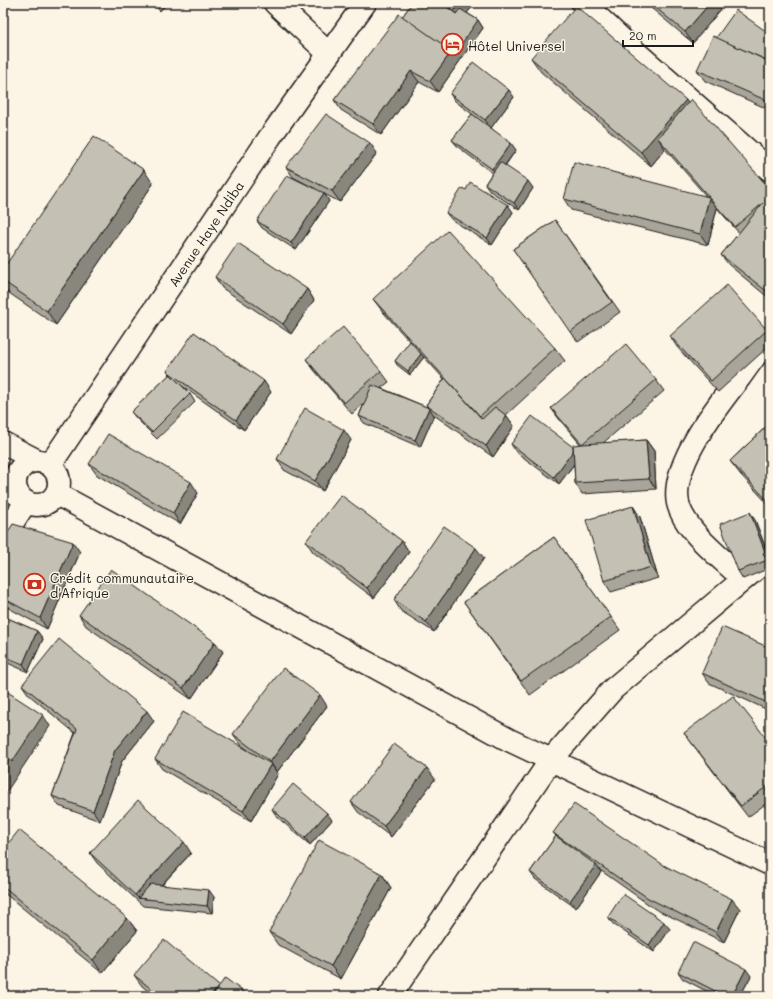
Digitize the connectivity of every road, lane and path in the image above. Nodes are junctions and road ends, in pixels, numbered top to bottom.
1 (275, 3) edge
2 (365, 3) edge
3 (583, 3) edge
4 (329, 54) junction
5 (770, 170) edge
6 (770, 338) edge
7 (3, 443) edge
8 (44, 463) junction
9 (16, 494) edge
10 (57, 494) junction
11 (3, 537) edge
12 (770, 557) edge
13 (743, 578) junction
14 (551, 760) junction
15 (770, 864) edge
16 (390, 996) edge

1 - 4 main road
2 - 4 main road, Avenue Haye Ndiba
3 - 5 main road
4 - 8 main road, Avenue Haye Ndiba
6 - 13 main road
7 - 8 main road
8 - 9 main road
8 - 10 main road
9 - 10 main road
9 - 11 main road
10 - 14 main road
12 - 13 main road
13 - 14 main road
14 - 15 main road
14 - 16 main road

